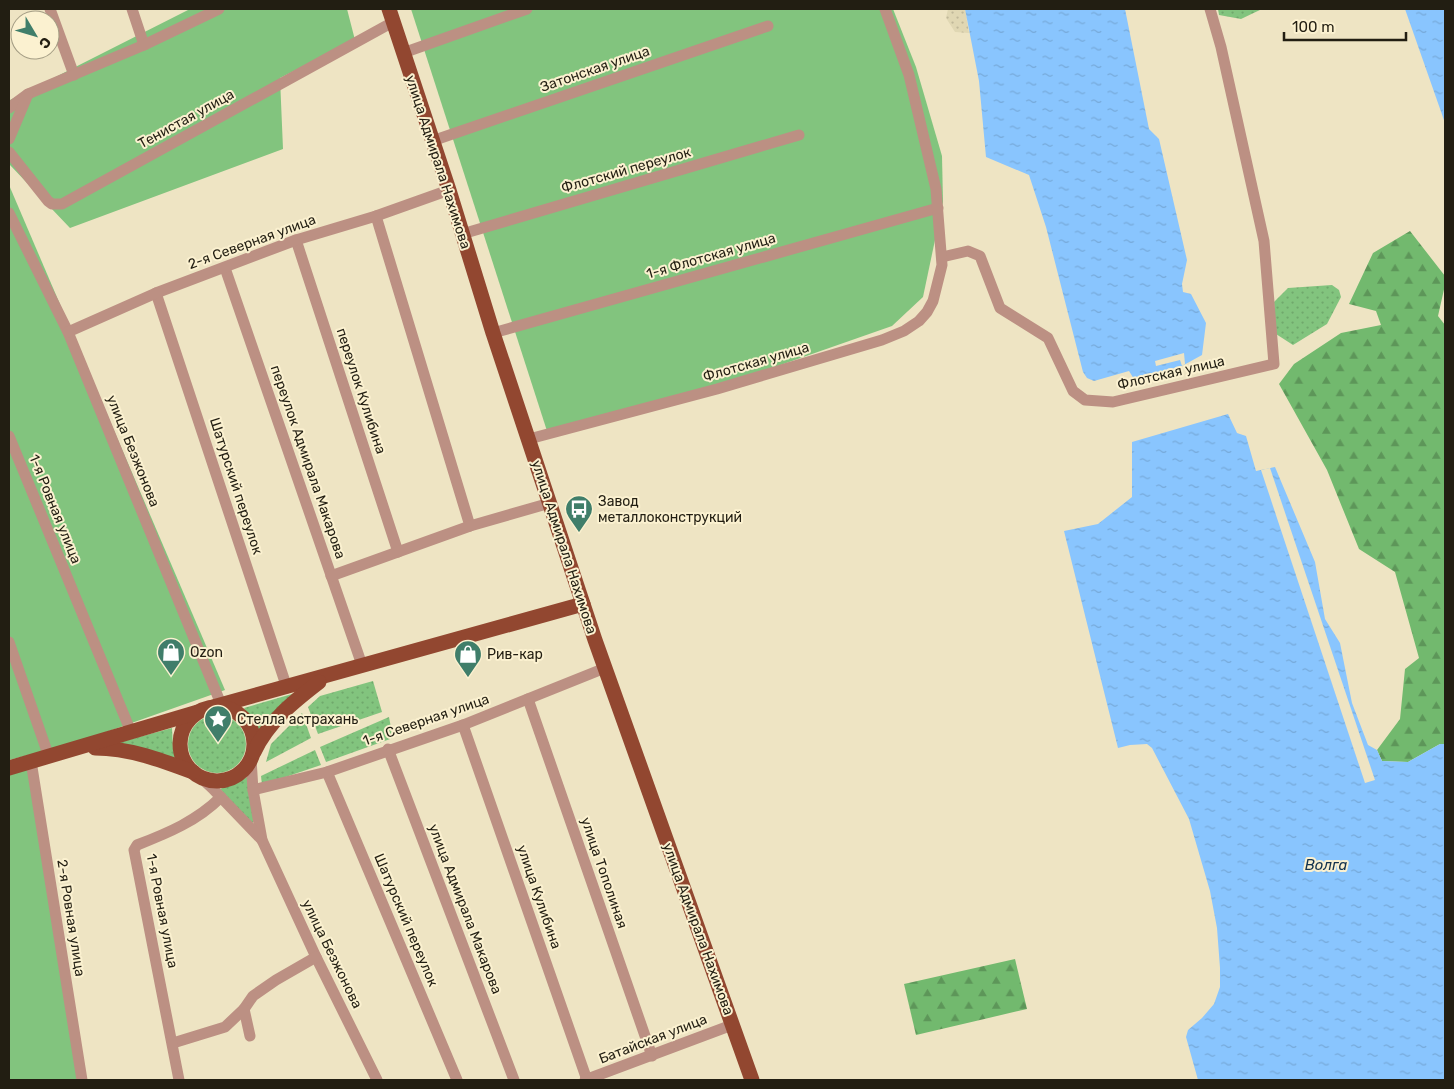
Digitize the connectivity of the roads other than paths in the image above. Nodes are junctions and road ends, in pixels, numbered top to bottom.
1 (50, 9) edge
2 (132, 9) edge
3 (219, 9) edge
4 (527, 9) edge
5 (885, 9) edge
6 (1210, 9) edge
7 (391, 15) edge
8 (768, 26) dead end
9 (144, 45) junction
10 (403, 53) junction
11 (74, 75) junction
12 (28, 94) junction
13 (9, 108) edge
14 (799, 135) dead end
15 (9, 139) edge
16 (432, 141) junction
17 (9, 152) edge
18 (449, 190) junction
19 (938, 208) junction
20 (9, 213) edge
21 (376, 216) junction
22 (462, 234) junction
23 (296, 240) junction
24 (942, 257) junction
25 (225, 268) junction
26 (156, 293) junction
27 (68, 332) junction
28 (493, 333) junction
29 (9, 436) edge
30 (529, 439) junction
31 (550, 503) junction
32 (470, 526) junction
33 (398, 552) junction
34 (331, 576) junction
35 (583, 604) junction
36 (9, 642) edge
37 (362, 666) junction
38 (605, 668) junction
39 (331, 675) junction
40 (287, 688) junction
41 (528, 699) junction
42 (211, 708) junction
43 (463, 725) junction
44 (131, 732) junction
45 (388, 749) junction
46 (73, 750) junction
47 (49, 756) junction
48 (252, 757) junction
49 (31, 761) junction
50 (9, 768) edge
51 (327, 772) junction
52 (196, 774) junction
53 (253, 790) junction
54 (221, 797) junction
55 (262, 840) junction
56 (316, 957) junction
57 (244, 1009) junction
58 (732, 1025) junction
59 (250, 1036) dead end
60 (173, 1043) junction
61 (652, 1056) junction
62 (82, 1080) edge
63 (179, 1080) edge
64 (377, 1080) edge
65 (458, 1080) edge
66 (514, 1080) edge
67 (586, 1080) edge
68 (752, 1080) edge

1 - 11 street
2 - 9 street
3 - 9 street
4 - 10 street
5 - 19 street
6 - 24 street, Флотская улица
7 - 10 main road, улица Адмирала Нахимова
7 - 17 street, Тенистая улица
8 - 16 street, Затонская улица
9 - 11 street
10 - 16 main road, улица Адмирала Нахимова
11 - 12 street
12 - 13 street
12 - 15 street
14 - 22 street, Флотский переулок
16 - 18 main road, улица Адмирала Нахимова
18 - 21 street, 2-я Северная улица
18 - 22 main road, улица Адмирала Нахимова
19 - 24 street
19 - 28 street, 1-я Флотская улица
20 - 27 street, улица Безжонова
21 - 23 street, 2-я Северная улица
21 - 32 street
22 - 28 main road, улица Адмирала Нахимова
23 - 25 street, 2-я Северная улица
23 - 33 street, переулок Кулибина
24 - 30 street, Флотская улица
25 - 26 street, 2-я Северная улица
25 - 34 street, переулок Адмирала Макарова
26 - 27 street, 2-я Северная улица
26 - 40 street, Шатурский переулок
27 - 42 street, улица Безжонова
28 - 30 main road, улица Адмирала Нахимова
29 - 44 street, 1-я Ровная улица
30 - 31 main road, улица Адмирала Нахимова
31 - 32 street
31 - 35 main road, улица Адмирала Нахимова
32 - 33 street
33 - 34 street
34 - 37 street, переулок Адмирала Макарова
35 - 37 main road
35 - 38 main road, улица Адмирала Нахимова
36 - 47 street
37 - 39 main road
38 - 41 street, 1-я Северная улица
38 - 58 main road, улица Адмирала Нахимова
39 - 40 main road
39 - 48 main road
40 - 42 main road
41 - 43 street, 1-я Северная улица
41 - 61 street, улица Тополиная
42 - 44 main road
42 - 48 main road
42 - 52 main road
43 - 45 street, 1-я Северная улица
43 - 67 street, улица Кулибина
44 - 46 main road
45 - 51 street, 1-я Северная улица
45 - 66 street, улица Адмирала Макарова
46 - 47 main road
46 - 52 main road
47 - 49 main road
48 - 52 main road
48 - 53 street
49 - 50 main road
49 - 62 street, 2-я Ровная улица
51 - 53 street, 1-я Северная улица
51 - 65 street, Шатурский переулок
52 - 54 street
53 - 55 street
54 - 55 street
54 - 60 street, 1-я Ровная улица
55 - 56 street, улица Безжонова
56 - 57 street
56 - 64 street, улица Безжонова
57 - 59 street
57 - 60 street
58 - 61 street, Батайская улица
58 - 68 main road, улица Адмирала Нахимова
60 - 63 street, 1-я Ровная улица
61 - 67 street, Батайская улица

